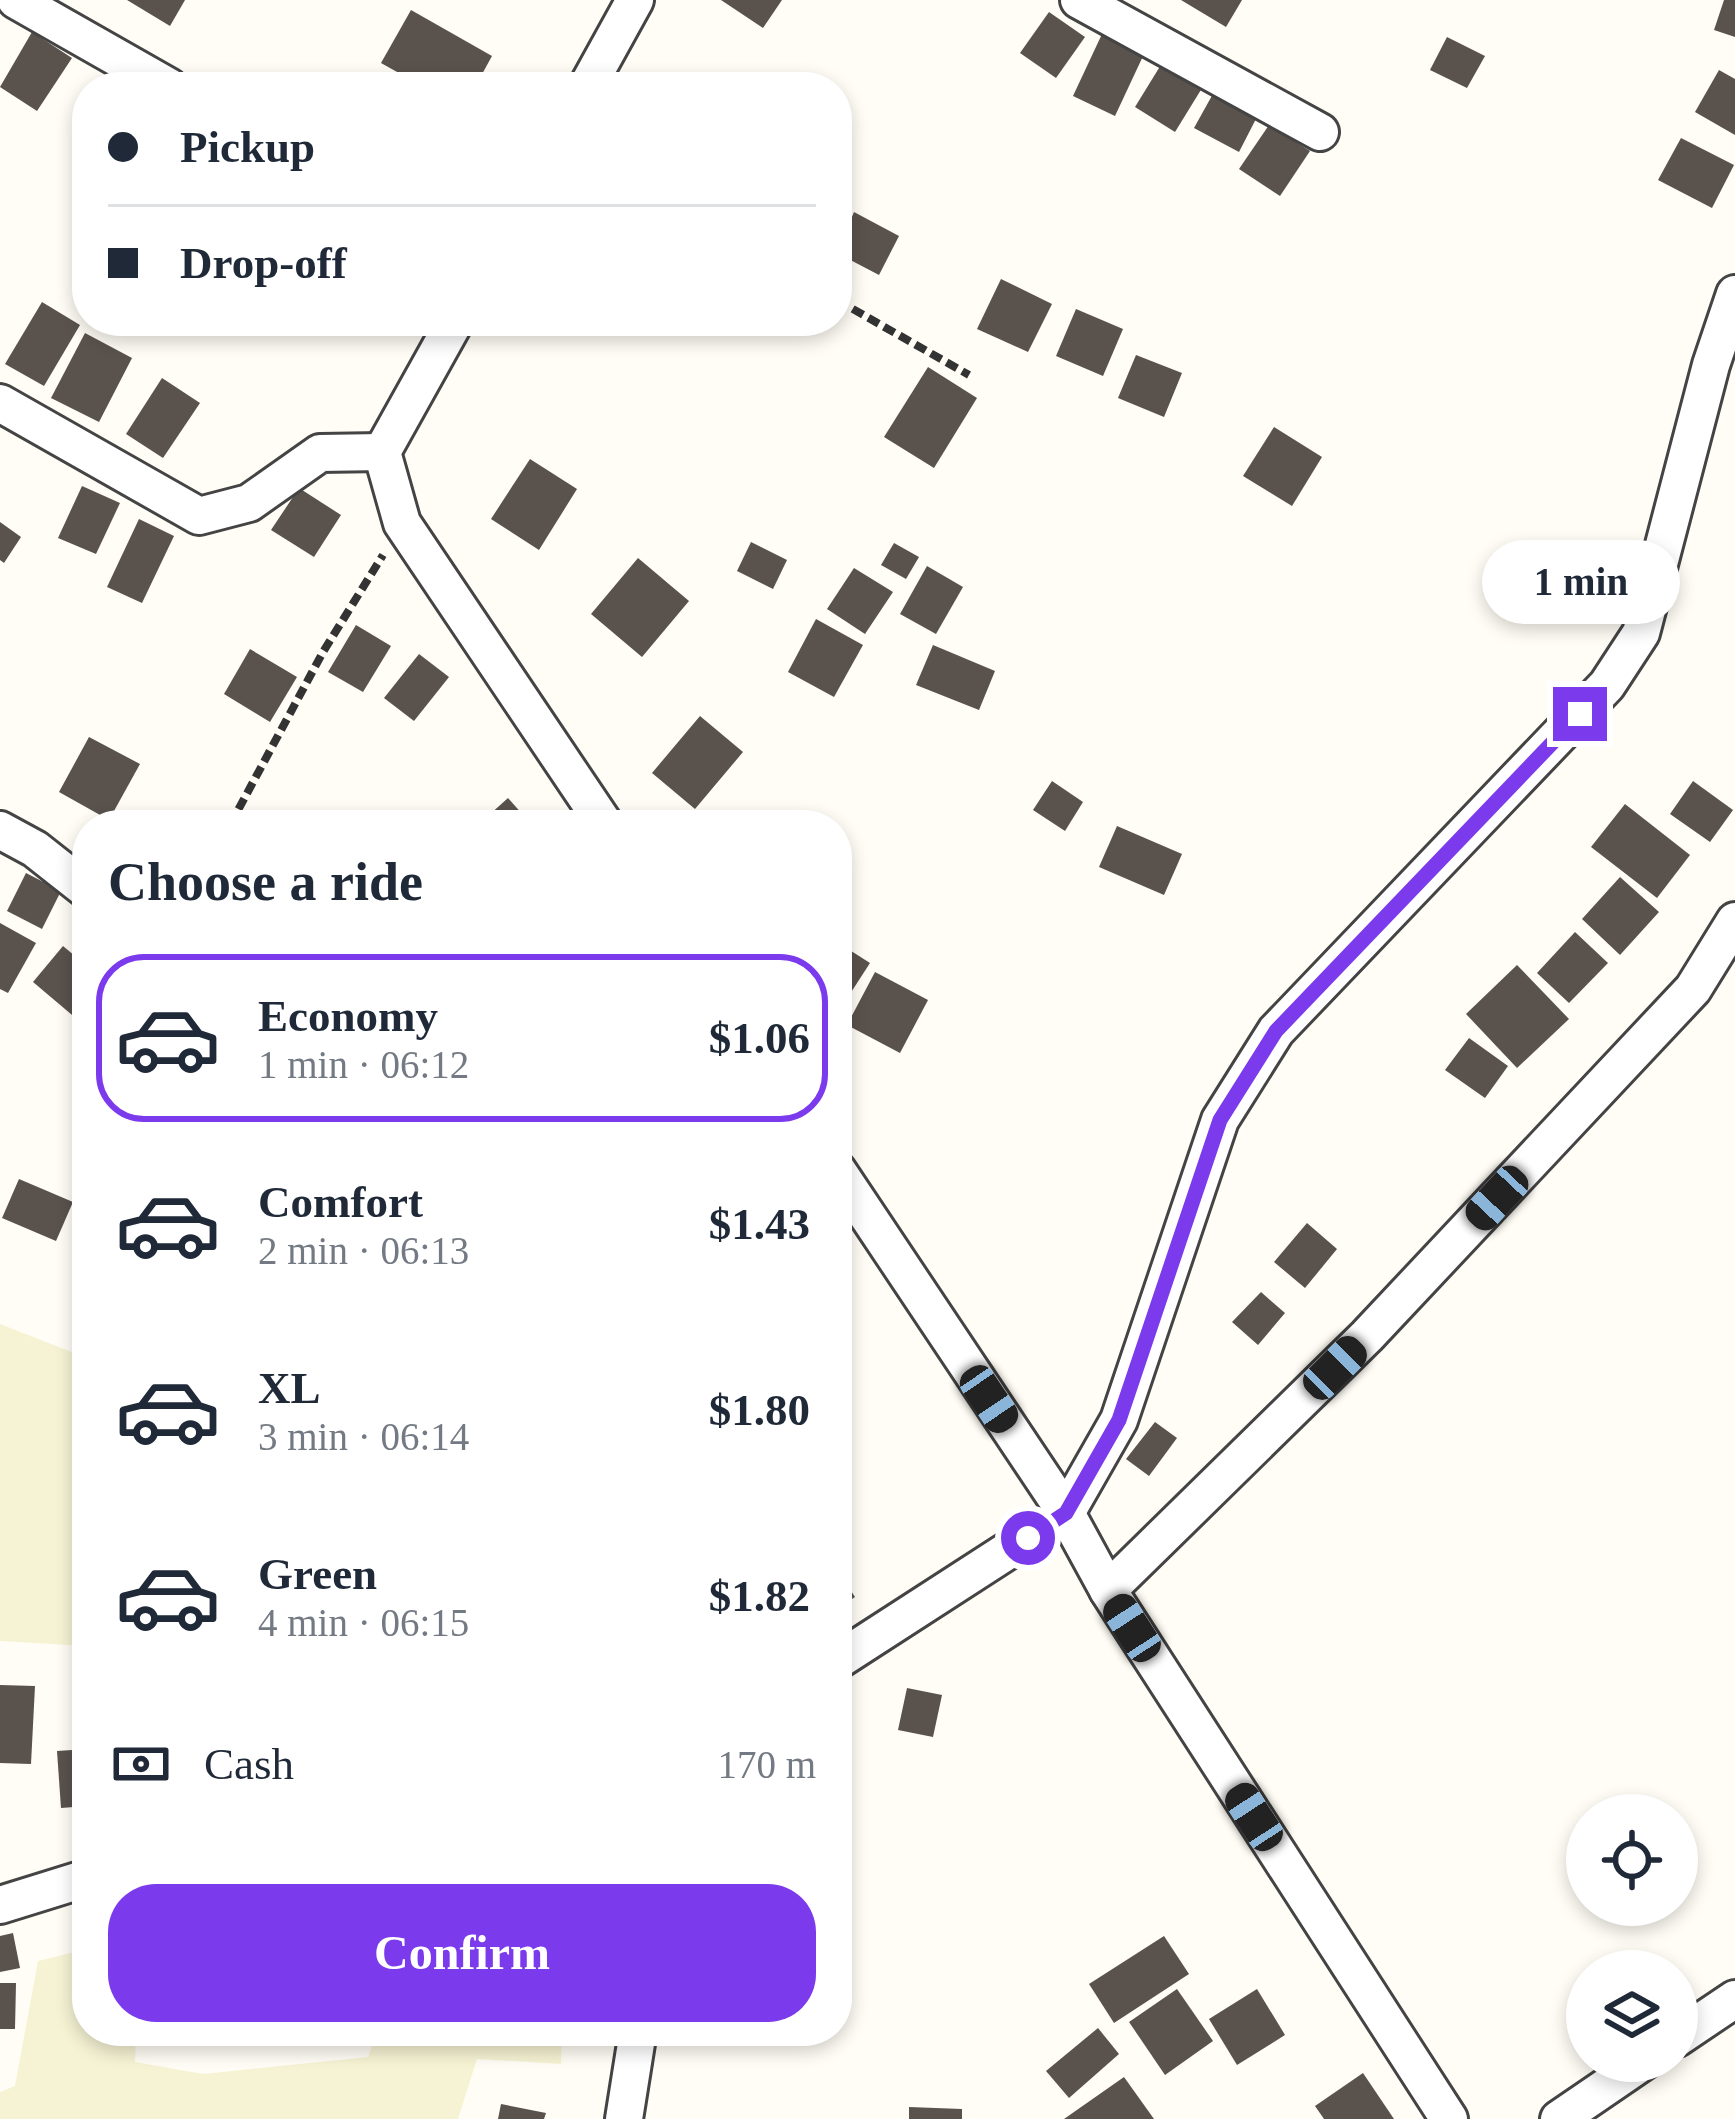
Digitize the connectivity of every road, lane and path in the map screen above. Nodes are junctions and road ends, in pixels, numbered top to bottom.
1 (16, 0) edge
2 (635, 0) edge
3 (1078, 0) edge
4 (143, 72) edge
5 (595, 72) edge
6 (1320, 132) dead end
7 (1735, 294) edge
8 (852, 309) edge
9 (447, 336) edge
10 (969, 375) dead end
11 (0, 403) edge
12 (382, 452) junction
13 (402, 523) junction
14 (238, 810) edge
15 (595, 810) edge
16 (0, 830) edge
17 (72, 878) edge
18 (1735, 921) edge
19 (852, 1192) edge
20 (1066, 1513) junction
21 (1108, 1590) junction
22 (852, 1651) edge
23 (72, 1883) edge
24 (0, 1905) edge
25 (1735, 1999) edge
26 (1698, 2024) edge
27 (635, 2046) edge
28 (1613, 2082) edge
29 (623, 2119) edge
30 (1449, 2119) edge
31 (1559, 2119) edge

1 - 4 street
2 - 5 street
3 - 6 street
7 - 20 street
8 - 10 path
9 - 12 street
11 - 12 street
12 - 13 street
13 - 14 path
13 - 15 street
16 - 17 street
18 - 21 street
19 - 20 street
20 - 21 street
20 - 22 street
21 - 30 street
23 - 24 street
25 - 26 street
27 - 29 street
28 - 31 street

